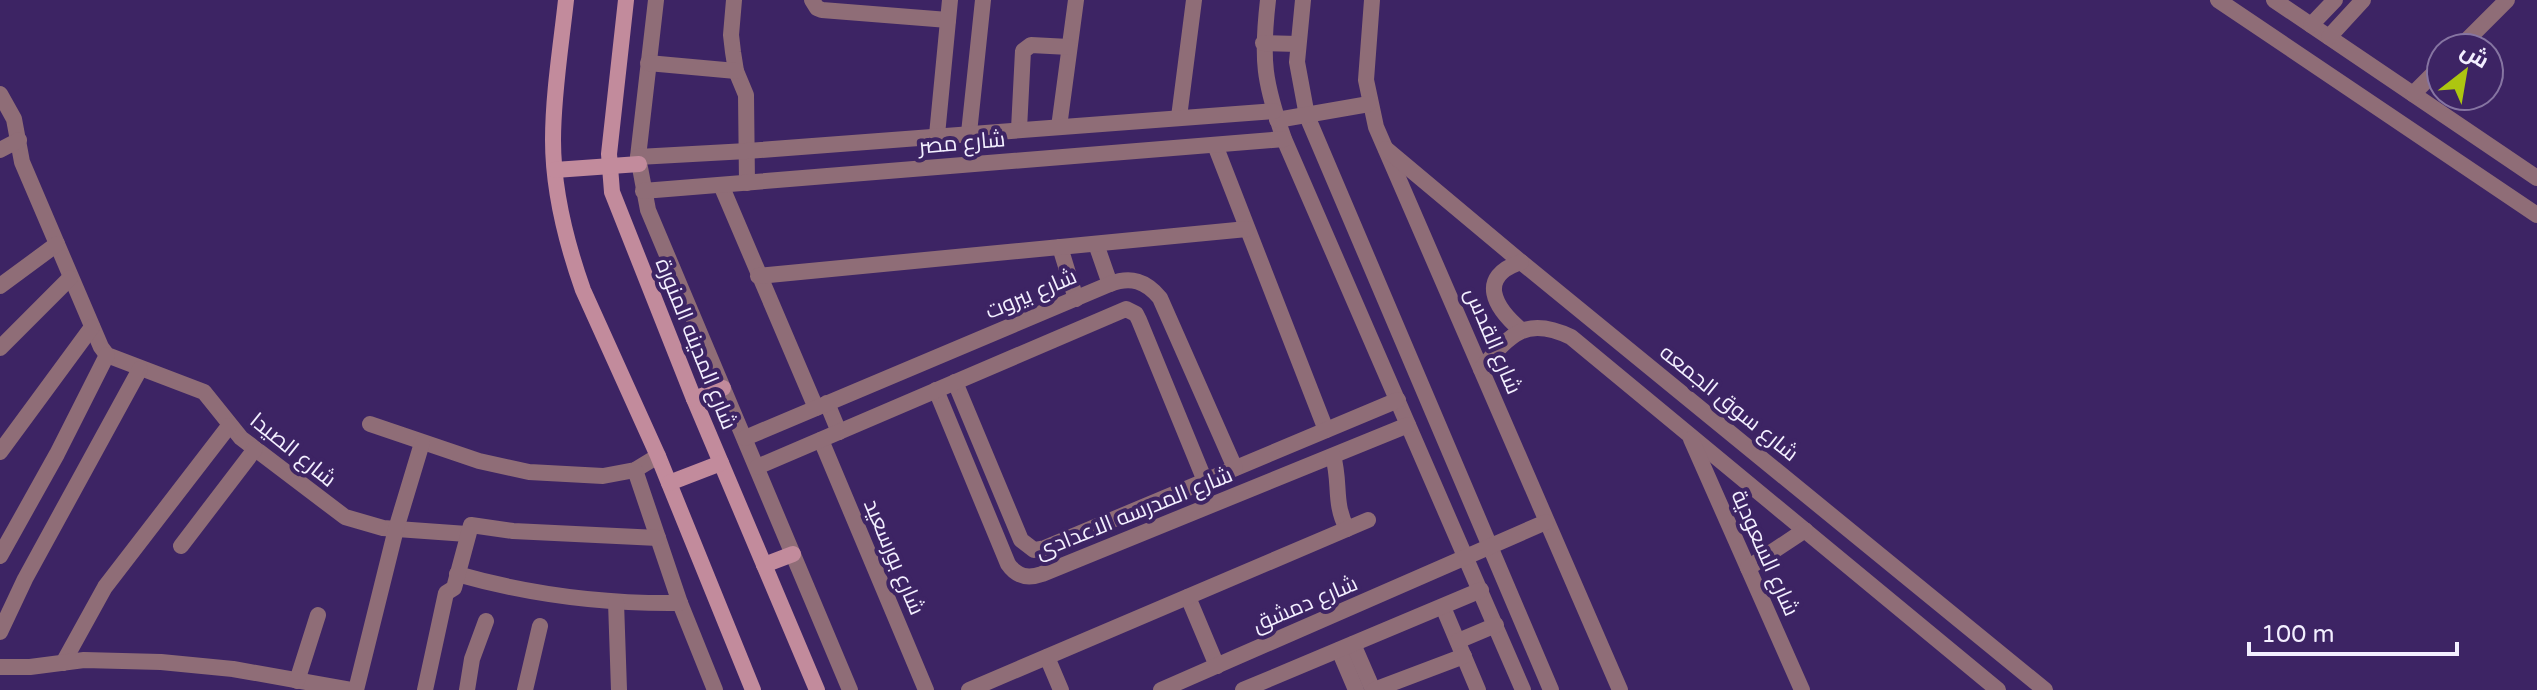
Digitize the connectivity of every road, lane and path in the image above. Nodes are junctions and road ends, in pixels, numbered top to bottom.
1 (566, 0) edge
2 (626, 0) edge
3 (656, 0) edge
4 (734, 0) edge
5 (812, 0) edge
6 (950, 0) edge
7 (983, 0) edge
8 (1076, 0) edge
9 (1194, 0) edge
10 (1268, 0) edge
11 (1303, 0) edge
12 (1372, 0) edge
13 (2218, 0) edge
14 (2274, 0) edge
15 (2335, 0) edge
16 (2363, 0) edge
17 (2507, 0) edge
18 (948, 20) junction
19 (2321, 31) junction
20 (2475, 32) edge
21 (1263, 43) junction
22 (1298, 44) junction
23 (1069, 47) junction
24 (2304, 57) junction
25 (648, 63) junction
26 (736, 71) junction
27 (2425, 82) edge
28 (0, 94) edge
29 (2413, 94) junction
30 (1369, 104) junction
31 (1276, 116) junction
32 (1307, 116) junction
33 (1179, 117) junction
34 (1059, 127) junction
35 (1019, 129) junction
36 (969, 133) junction
37 (937, 135) junction
38 (1284, 139) junction
39 (19, 140) junction
40 (1215, 145) junction
41 (1386, 149) junction
42 (0, 150) edge
43 (747, 151) junction
44 (638, 160) junction
45 (609, 167) junction
46 (555, 170) junction
47 (2537, 178) edge
48 (747, 183) junction
49 (721, 185) junction
50 (643, 191) junction
51 (2537, 215) edge
52 (1247, 229) junction
53 (57, 244) junction
54 (1096, 244) junction
55 (1060, 247) junction
56 (1521, 262) junction
57 (758, 276) junction
58 (70, 278) junction
59 (1110, 284) junction
60 (0, 286) edge
61 (1076, 299) junction
62 (1051, 309) junction
63 (92, 327) junction
64 (1521, 330) junction
65 (1063, 335) junction
66 (970, 343) junction
67 (0, 348) edge
68 (107, 355) junction
69 (140, 369) junction
70 (1481, 369) junction
71 (981, 371) junction
72 (955, 382) junction
73 (723, 388) junction
74 (936, 390) junction
75 (694, 399) junction
76 (1398, 400) junction
77 (821, 406) junction
78 (370, 424) dead end
79 (1408, 425) junction
80 (229, 426) junction
81 (1326, 430) junction
82 (839, 432) junction
83 (1688, 433) junction
84 (745, 438) junction
85 (821, 440) junction
86 (422, 443) junction
87 (255, 449) junction
88 (0, 452) edge
89 (658, 456) junction
90 (1333, 456) junction
91 (721, 463) junction
92 (757, 467) junction
93 (1235, 468) junction
94 (635, 470) junction
95 (1205, 481) junction
96 (669, 483) junction
97 (1368, 520) dead end
98 (1546, 522) junction
99 (396, 529) junction
100 (1347, 529) junction
101 (1805, 530) junction
102 (467, 534) junction
103 (658, 538) junction
104 (181, 546) dead end
105 (1492, 547) junction
106 (793, 554) junction
107 (0, 556) edge
108 (1467, 559) junction
109 (764, 565) junction
110 (1748, 568) junction
111 (457, 574) junction
112 (1481, 590) junction
113 (1188, 597) junction
114 (616, 602) junction
115 (680, 603) junction
116 (1443, 607) junction
117 (318, 615) dead end
118 (486, 621) dead end
119 (1496, 625) junction
120 (540, 626) dead end
121 (0, 632) edge
122 (1346, 647) junction
123 (1461, 648) junction
124 (1047, 657) junction
125 (63, 663) junction
126 (1217, 666) junction
127 (0, 667) edge
128 (297, 681) junction
129 (1413, 684) edge
130 (1248, 689) edge
131 (353, 690) edge
132 (425, 690) edge
133 (467, 690) edge
134 (525, 690) edge
135 (619, 690) edge
136 (715, 690) edge
137 (753, 690) edge
138 (817, 690) edge
139 (850, 690) edge
140 (926, 690) edge
141 (969, 690) edge
142 (1061, 690) edge
143 (1161, 690) edge
144 (1356, 690) edge
145 (1373, 690) edge
146 (1478, 690) edge
147 (1523, 690) edge
148 (1551, 690) edge
149 (1620, 690) edge
150 (1802, 690) edge
151 (1998, 690) edge
152 (2045, 690) edge

1 - 46 main road
2 - 45 main road, شارع المدينه المنورة
3 - 25 street
4 - 26 street
5 - 18 street
6 - 18 street
7 - 36 street
8 - 23 street
9 - 33 street
10 - 21 street
11 - 22 street
12 - 30 street, شارع القدس
13 - 24 street
14 - 19 street
15 - 19 street
16 - 19 street
17 - 20 street
18 - 37 street
19 - 24 street
19 - 29 street
21 - 22 street
21 - 31 street
22 - 32 street
23 - 34 street
23 - 35 street
24 - 51 street
25 - 26 street
25 - 44 street
26 - 43 street
27 - 29 street
28 - 39 street
29 - 47 street
30 - 32 street, شارع مصر
30 - 41 street, شارع القدس
31 - 32 street, شارع مصر
31 - 33 street, شارع مصر
31 - 38 street
32 - 105 street
33 - 34 street, شارع مصر
34 - 35 street, شارع مصر
35 - 36 street, شارع مصر
36 - 37 street, شارع مصر
37 - 43 street, شارع مصر
38 - 40 street, شارع مصر
38 - 76 street
39 - 42 street
39 - 53 street
40 - 48 street, شارع مصر
40 - 52 street
41 - 56 street, شارع سوق الجمعه
41 - 70 street, شارع القدس
43 - 44 street, شارع مصر
43 - 48 street
44 - 45 main road
44 - 50 street
45 - 46 main road
45 - 75 main road, شارع المدينه المنورة
46 - 89 main road
48 - 49 street, شارع مصر
49 - 50 street, شارع مصر
49 - 57 street
50 - 73 street
52 - 54 street
52 - 81 street
53 - 58 street
53 - 60 street
54 - 55 street
54 - 59 street
55 - 57 street
55 - 61 street
56 - 64 street
56 - 152 street, شارع سوق الجمعه
57 - 77 street
58 - 63 street
58 - 67 street
59 - 61 street, شارع بيروت
59 - 93 street, شارع بيروت
61 - 62 street, شارع بيروت
62 - 65 street
62 - 66 street, شارع بيروت
63 - 68 street
63 - 88 street
64 - 70 street
64 - 83 street
65 - 71 street
65 - 95 street
66 - 71 street
66 - 77 street, شارع بيروت
68 - 69 street, شارع الصيدا
68 - 107 street
69 - 80 street, شارع الصيدا
69 - 121 street
70 - 98 street, شارع القدس
71 - 72 street
72 - 74 street
72 - 95 street, شارع المدرسه الاعدادى
73 - 75 main road
73 - 84 street
74 - 82 street
74 - 90 street, شارع المدرسه الاعدادى
75 - 91 main road, شارع المدينه المنورة
76 - 79 street
76 - 81 street, شارع المدرسه الاعدادى
77 - 82 street
77 - 84 street, شارع بيروت
78 - 86 street
79 - 90 street, شارع المدرسه الاعدادى
79 - 108 street
80 - 87 street, شارع الصيدا
80 - 125 street
81 - 93 street, شارع المدرسه الاعدادى
82 - 85 street
83 - 101 street
83 - 110 street, شارع السعودية
84 - 92 street
85 - 92 street
85 - 140 street, شارع بورسعيد
86 - 94 street
86 - 99 street
87 - 99 street, شارع الصيدا
87 - 104 street
89 - 94 street
89 - 96 main road
90 - 100 street
91 - 96 main road
91 - 109 main road, شارع المدينه المنورة
92 - 106 street
93 - 95 street, شارع المدرسه الاعدادى
94 - 103 street
96 - 137 main road
97 - 100 street
98 - 105 street, شارع دمشق
98 - 149 street, شارع القدس
99 - 102 street, شارع الصيدا
99 - 131 street
100 - 113 street
101 - 110 street
101 - 151 street
102 - 103 street, شارع الصيدا
102 - 111 street
103 - 115 street
105 - 108 street, شارع دمشق
105 - 148 street
106 - 109 main road
106 - 139 street
108 - 112 street
108 - 126 street, شارع دمشق
109 - 138 main road, شارع المدينه المنورة
110 - 150 street, شارع السعودية
111 - 114 street
111 - 132 street
112 - 116 street
112 - 119 street
113 - 124 street
113 - 126 street
114 - 115 street
114 - 135 street
115 - 136 street
116 - 122 street
116 - 123 street
117 - 128 street
118 - 133 street
119 - 123 street
119 - 147 street
120 - 134 street
122 - 130 street
122 - 144 street
122 - 145 street
123 - 129 street
123 - 146 street
124 - 141 street
124 - 142 street
125 - 127 street
125 - 128 street
126 - 143 street, شارع دمشق
128 - 131 street
129 - 145 street

